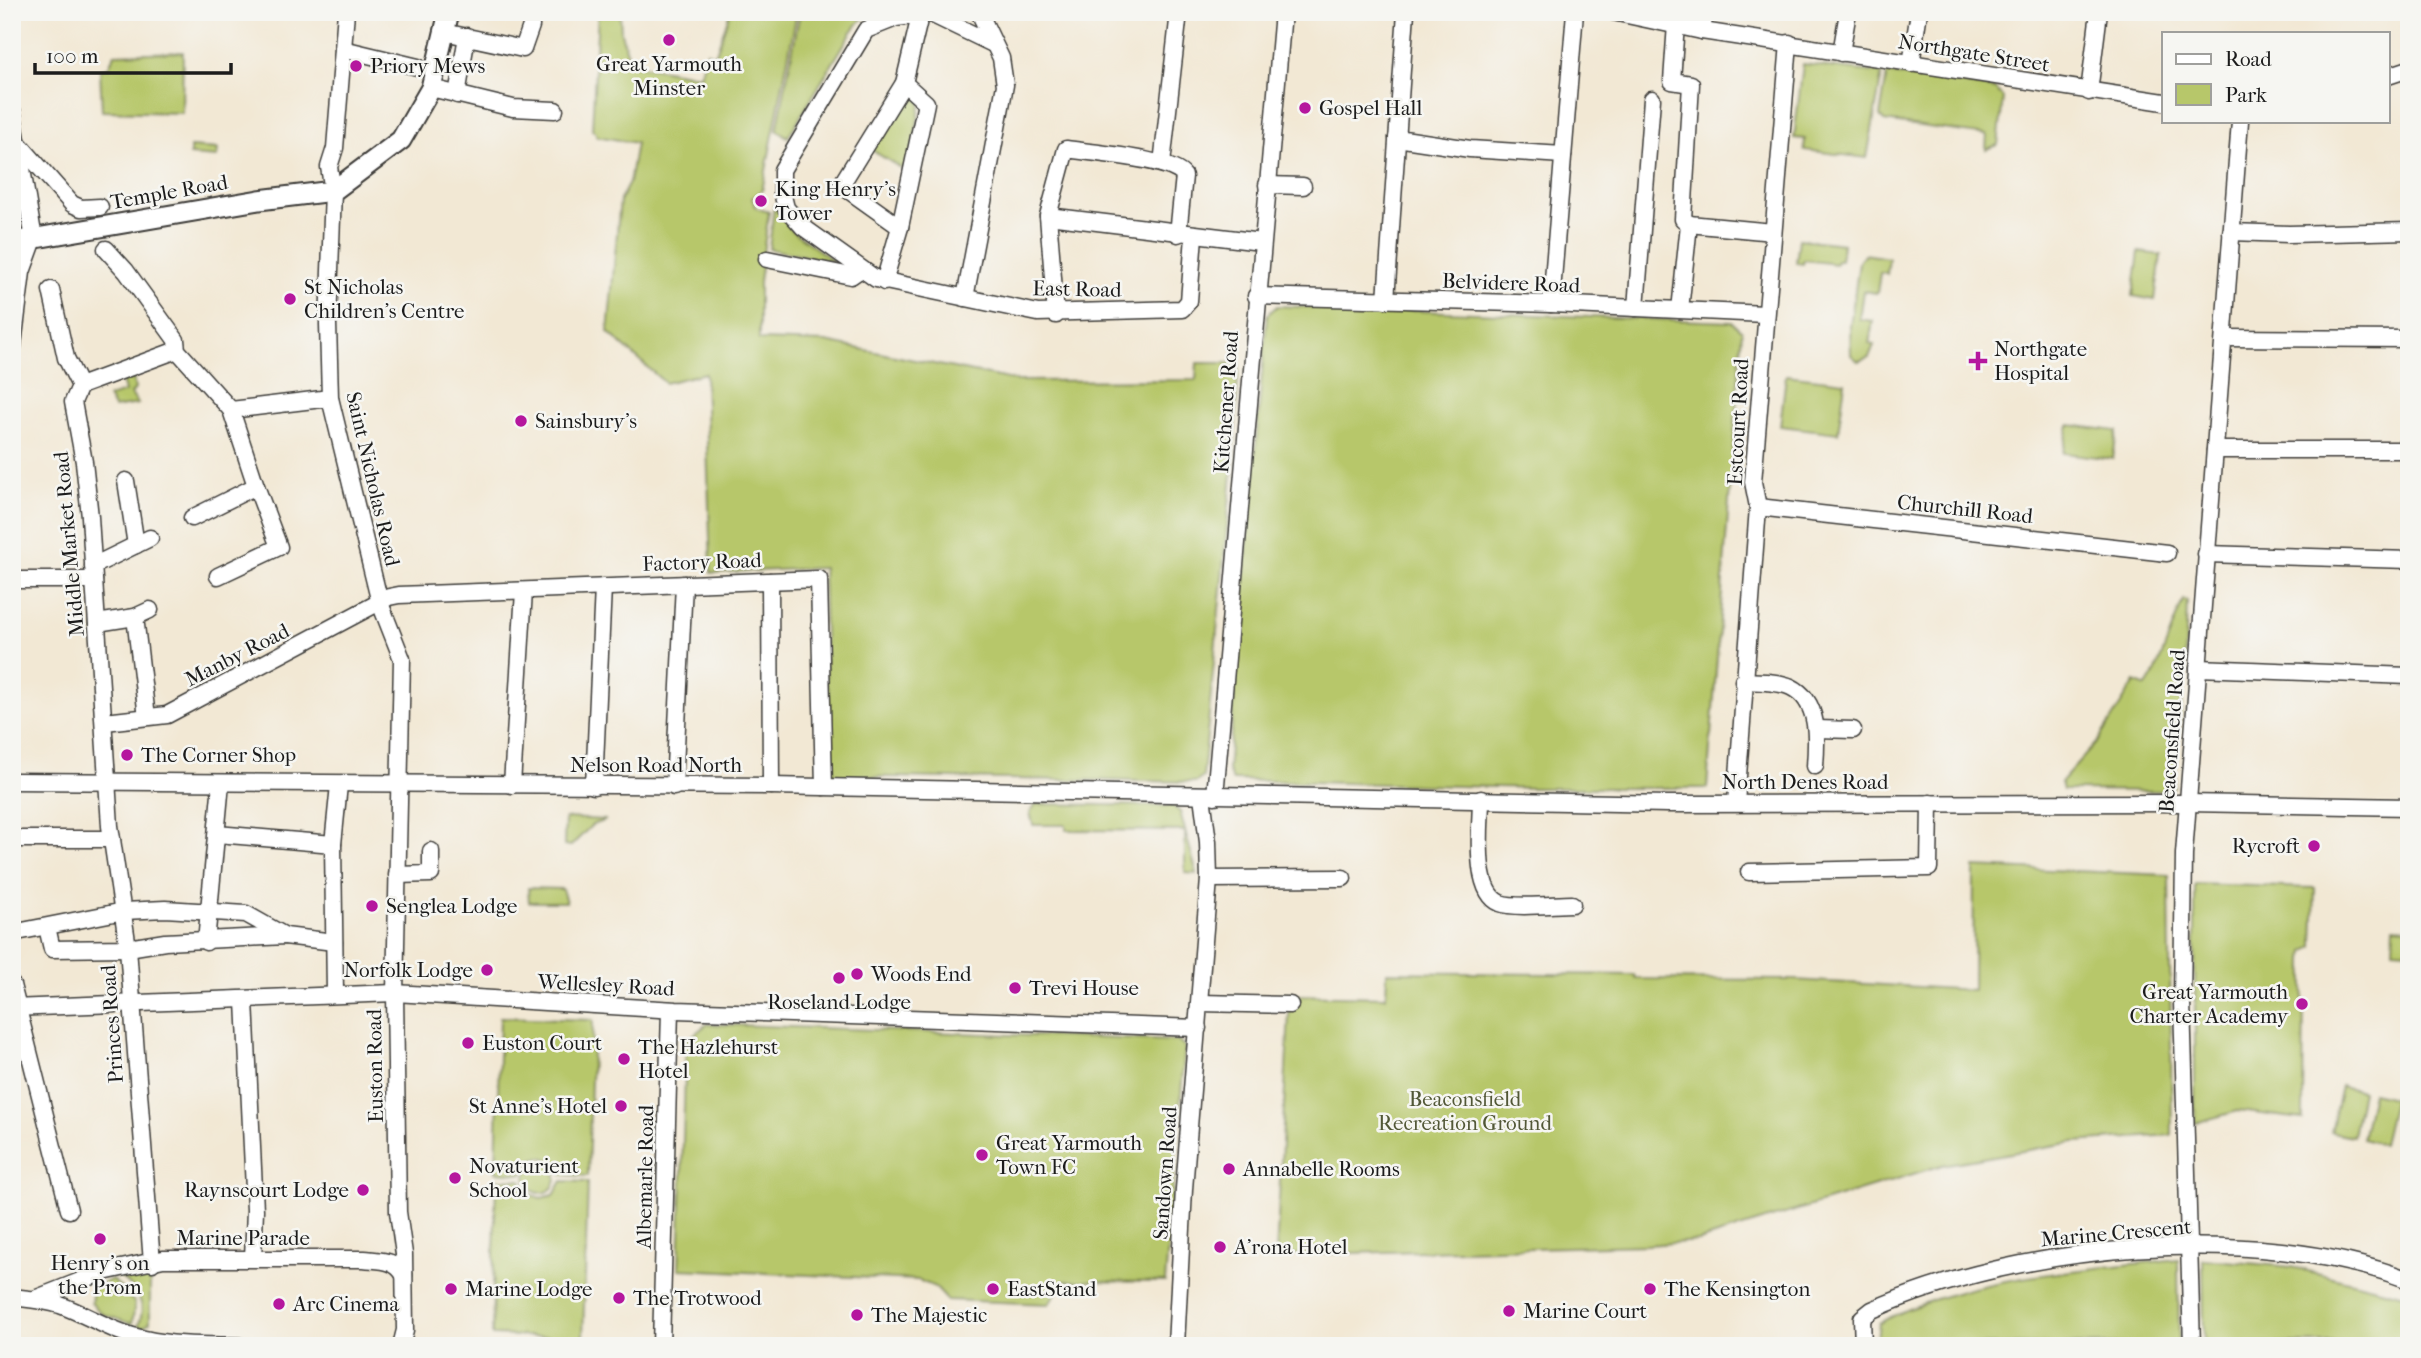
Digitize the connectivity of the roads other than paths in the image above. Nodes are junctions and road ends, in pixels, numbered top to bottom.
1 (345, 12) edge
2 (449, 12) edge
3 (979, 12) edge
4 (1179, 12) edge
5 (1283, 12) edge
6 (1406, 12) edge
7 (1575, 12) edge
8 (1613, 12) edge
9 (1705, 12) edge
10 (1848, 12) edge
11 (1919, 12) edge
12 (2099, 12) edge
13 (931, 14) edge
14 (1676, 24) junction
15 (531, 26) dead end
16 (1702, 31) junction
17 (444, 32) junction
18 (467, 36) junction
19 (1789, 43) junction
20 (993, 44) junction
21 (343, 49) junction
22 (1841, 53) junction
23 (1911, 64) junction
24 (418, 67) dead end
25 (2409, 69) edge
26 (2390, 75) edge
27 (904, 83) junction
28 (431, 88) junction
29 (2089, 92) junction
30 (457, 95) junction
31 (1652, 99) dead end
32 (2162, 102) edge
33 (12, 110) edge
34 (555, 110) dead end
35 (2240, 122) edge
36 (1397, 138) junction
37 (19, 144) junction
38 (1563, 155) junction
39 (1162, 164) junction
40 (1267, 185) junction
41 (1303, 186) dead end
42 (333, 191) junction
43 (100, 207) dead end
44 (1048, 216) junction
45 (1689, 224) junction
46 (900, 227) junction
47 (1773, 232) junction
48 (2231, 232) junction
49 (2409, 232) edge
50 (1186, 235) junction
51 (34, 239) junction
52 (13, 242) edge
53 (1261, 242) junction
54 (106, 249) dead end
55 (767, 259) dead end
56 (861, 269) junction
57 (884, 282) junction
58 (51, 290) dead end
59 (1256, 296) junction
60 (965, 298) junction
61 (1385, 300) junction
62 (1551, 303) junction
63 (1636, 308) junction
64 (1680, 310) junction
65 (1765, 314) junction
66 (1056, 315) junction
67 (2224, 338) junction
68 (2409, 340) edge
69 (177, 350) junction
70 (12, 353) edge
71 (80, 386) junction
72 (330, 398) junction
73 (231, 410) junction
74 (2216, 450) junction
75 (2409, 450) edge
76 (126, 481) dead end
77 (256, 486) junction
78 (1758, 507) junction
79 (192, 518) dead end
80 (2167, 553) dead end
81 (2206, 554) junction
82 (2409, 560) edge
83 (94, 573) junction
84 (218, 576) dead end
85 (12, 580) edge
86 (770, 581) junction
87 (684, 584) junction
88 (603, 587) junction
89 (524, 591) junction
90 (380, 603) junction
91 (97, 623) junction
92 (2198, 668) junction
93 (2409, 676) edge
94 (1743, 681) junction
95 (147, 717) junction
96 (105, 722) junction
97 (1817, 729) junction
98 (1853, 730) dead end
99 (1815, 766) dead end
100 (12, 781) edge
101 (109, 782) junction
102 (221, 783) junction
103 (338, 785) junction
104 (398, 785) junction
105 (512, 785) junction
106 (594, 786) junction
107 (771, 786) junction
108 (674, 787) junction
109 (824, 787) junction
110 (1208, 796) junction
111 (1481, 799) junction
112 (1735, 803) junction
113 (1930, 803) junction
114 (2188, 803) junction
115 (2409, 807) edge
116 (218, 834) junction
117 (12, 839) edge
118 (112, 839) junction
119 (333, 844) junction
120 (430, 851) dead end
121 (1749, 872) dead end
122 (397, 875) junction
123 (1343, 878) dead end
124 (1209, 879) junction
125 (1572, 904) dead end
126 (124, 911) junction
127 (208, 911) junction
128 (77, 919) junction
129 (47, 927) junction
130 (12, 933) edge
131 (285, 936) junction
132 (206, 942) junction
133 (334, 942) junction
134 (128, 948) junction
135 (78, 949) junction
136 (12, 985) edge
137 (395, 993) junction
138 (335, 994) junction
139 (245, 1001) junction
140 (1200, 1003) junction
141 (132, 1004) junction
142 (1290, 1005) dead end
143 (15, 1008) edge
144 (670, 1010) junction
145 (1198, 1028) junction
146 (69, 1210) dead end
147 (398, 1212) junction
148 (2190, 1247) junction
149 (253, 1258) junction
150 (364, 1259) junction
151 (152, 1264) junction
152 (404, 1275) junction
153 (2409, 1280) edge
154 (84, 1282) junction
155 (12, 1297) edge
156 (37, 1298) junction
157 (95, 1322) junction
158 (242, 1346) edge
159 (401, 1346) edge
160 (661, 1346) edge
161 (1176, 1346) edge
162 (1863, 1346) edge
163 (2192, 1346) edge

1 - 21 street, Saint Nicholas Road
2 - 17 main road
3 - 20 street
4 - 39 street
5 - 40 street, Kitchener Road
6 - 36 street
7 - 38 street
8 - 14 street, Northgate Street
9 - 16 street
10 - 22 street
11 - 23 street
12 - 29 street
13 - 20 street
13 - 27 street
13 - 56 street, East Road
14 - 16 street, Northgate Street
14 - 45 street
15 - 18 street
16 - 19 street, Northgate Street
17 - 18 street
17 - 28 main road
18 - 30 street
19 - 22 street, Northgate Street
19 - 47 street, Estcourt Road
20 - 60 street
21 - 24 street
21 - 42 street, Saint Nicholas Road
22 - 23 street, Northgate Street
23 - 29 street, Northgate Street
25 - 26 street
27 - 46 street
27 - 46 street
28 - 30 street
28 - 42 main road
29 - 32 street, Northgate Street
30 - 34 street
31 - 63 street
33 - 37 street
35 - 48 street, Beaconsfield Road
36 - 38 street
36 - 61 street
37 - 43 street
37 - 51 street
38 - 62 street
39 - 44 street
39 - 50 street, East Road
40 - 41 street
40 - 53 street, Kitchener Road
42 - 51 main road, Temple Road
42 - 72 street, Saint Nicholas Road
44 - 50 street
44 - 66 street
45 - 47 street
45 - 64 street
46 - 57 street
47 - 65 street, Estcourt Road
48 - 49 street
48 - 67 street, Beaconsfield Road
50 - 53 street
50 - 66 street, East Road
51 - 52 main road, Temple Road
51 - 70 street
53 - 59 street, Kitchener Road
54 - 69 street
55 - 56 street
56 - 57 street, East Road
57 - 60 street, East Road
58 - 71 street, Middle Market Road
59 - 61 street, Belvidere Road
59 - 110 street, Kitchener Road
60 - 66 street, East Road
61 - 62 street, Belvidere Road
62 - 63 street, Belvidere Road
63 - 64 street, Belvidere Road
64 - 65 street, Belvidere Road
65 - 78 street, Estcourt Road
67 - 68 street
67 - 74 street, Beaconsfield Road
69 - 71 street
69 - 73 street
71 - 83 street, Middle Market Road
72 - 73 street
72 - 90 street, Saint Nicholas Road
73 - 77 street
74 - 75 street
74 - 81 street, Beaconsfield Road
76 - 83 street
77 - 79 street
77 - 84 street
78 - 80 street, Churchill Road
78 - 94 street, Estcourt Road
81 - 82 street
81 - 92 street, Beaconsfield Road
83 - 85 street
83 - 91 street, Middle Market Road
86 - 87 street, Factory Road
86 - 107 street
86 - 109 street, Factory Road
87 - 88 street, Factory Road
87 - 108 street
88 - 89 street, Factory Road
88 - 106 street
89 - 90 street, Factory Road
89 - 105 street
90 - 95 street, Manby Road
90 - 104 street, Saint Nicholas Road
91 - 95 street
91 - 96 street, Middle Market Road
92 - 93 street
92 - 114 street, Beaconsfield Road
94 - 97 street
94 - 112 street, Estcourt Road
95 - 96 street, Manby Road
96 - 101 street, Middle Market Road
97 - 98 street
97 - 99 street
100 - 101 street, Nelson Road North
101 - 102 street, Nelson Road North
101 - 118 street, Princes Road
102 - 103 street, Nelson Road North
102 - 116 street
103 - 104 street, Nelson Road North
103 - 119 street
104 - 105 street, Nelson Road North
104 - 122 street, Euston Road
105 - 106 street, Nelson Road North
106 - 108 street, Nelson Road North
107 - 108 street, Nelson Road North
107 - 109 street, Nelson Road North
109 - 110 street, Nelson Road North
110 - 111 street, North Denes Road
110 - 124 street, Sandown Road
111 - 112 street, North Denes Road
111 - 125 street
112 - 113 street, North Denes Road
113 - 114 street, North Denes Road
113 - 121 street
114 - 115 street, North Denes Road
114 - 148 street, Beaconsfield Road
116 - 119 street
116 - 127 street
117 - 118 street
118 - 126 street, Princes Road
119 - 133 street
120 - 122 street
122 - 137 street, Euston Road
123 - 124 street
124 - 140 street, Sandown Road
126 - 127 street
126 - 128 street
126 - 134 street, Princes Road
127 - 131 street
127 - 132 street
128 - 129 street
128 - 135 street
129 - 130 street
129 - 135 street
131 - 132 street
131 - 133 street
132 - 134 street
133 - 138 street
134 - 135 street
134 - 141 street, Princes Road
136 - 143 street
137 - 138 street, Wellesley Road
137 - 144 street, Wellesley Road
137 - 147 street, Euston Road
138 - 139 street, Wellesley Road
139 - 141 street, Wellesley Road
139 - 149 street
140 - 142 street
140 - 145 street, Sandown Road
141 - 143 street, Wellesley Road
141 - 151 street, Princes Road
143 - 146 street
144 - 145 street, Wellesley Road
144 - 160 street, Albemarle Road
145 - 161 street, Sandown Road
147 - 150 street, Marine Parade
147 - 152 street, Euston Road
148 - 153 street, Marine Crescent
148 - 162 street, Marine Crescent
148 - 163 street, Beaconsfield Road
149 - 150 street, Marine Parade
149 - 151 street, Marine Parade
150 - 152 street, Marine Parade
151 - 154 street, Marine Parade
152 - 159 street, Euston Road
154 - 156 street, Marine Parade
154 - 157 street
155 - 156 street, Marine Parade
156 - 157 street, Marine Parade
157 - 158 street, Marine Parade

